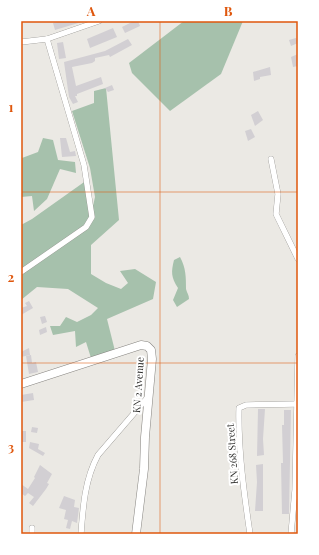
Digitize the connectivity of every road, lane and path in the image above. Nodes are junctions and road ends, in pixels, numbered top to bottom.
1 (99, 21) edge
2 (47, 39) junction
3 (21, 42) edge
4 (271, 159) dead end
5 (298, 259) edge
6 (21, 272) edge
7 (298, 356) edge
8 (298, 378) edge
9 (21, 384) edge
10 (148, 397) junction
11 (297, 404) edge
12 (80, 534) edge
13 (136, 534) edge
14 (250, 534) edge
15 (292, 534) edge

1 - 2 street
2 - 3 street
2 - 6 street
4 - 5 street
7 - 8 street
8 - 11 street
9 - 10 main road, KN 2 Avenue
10 - 12 street
10 - 13 main road, KN 2 Avenue
11 - 14 street, KN 268 Street
11 - 15 street

